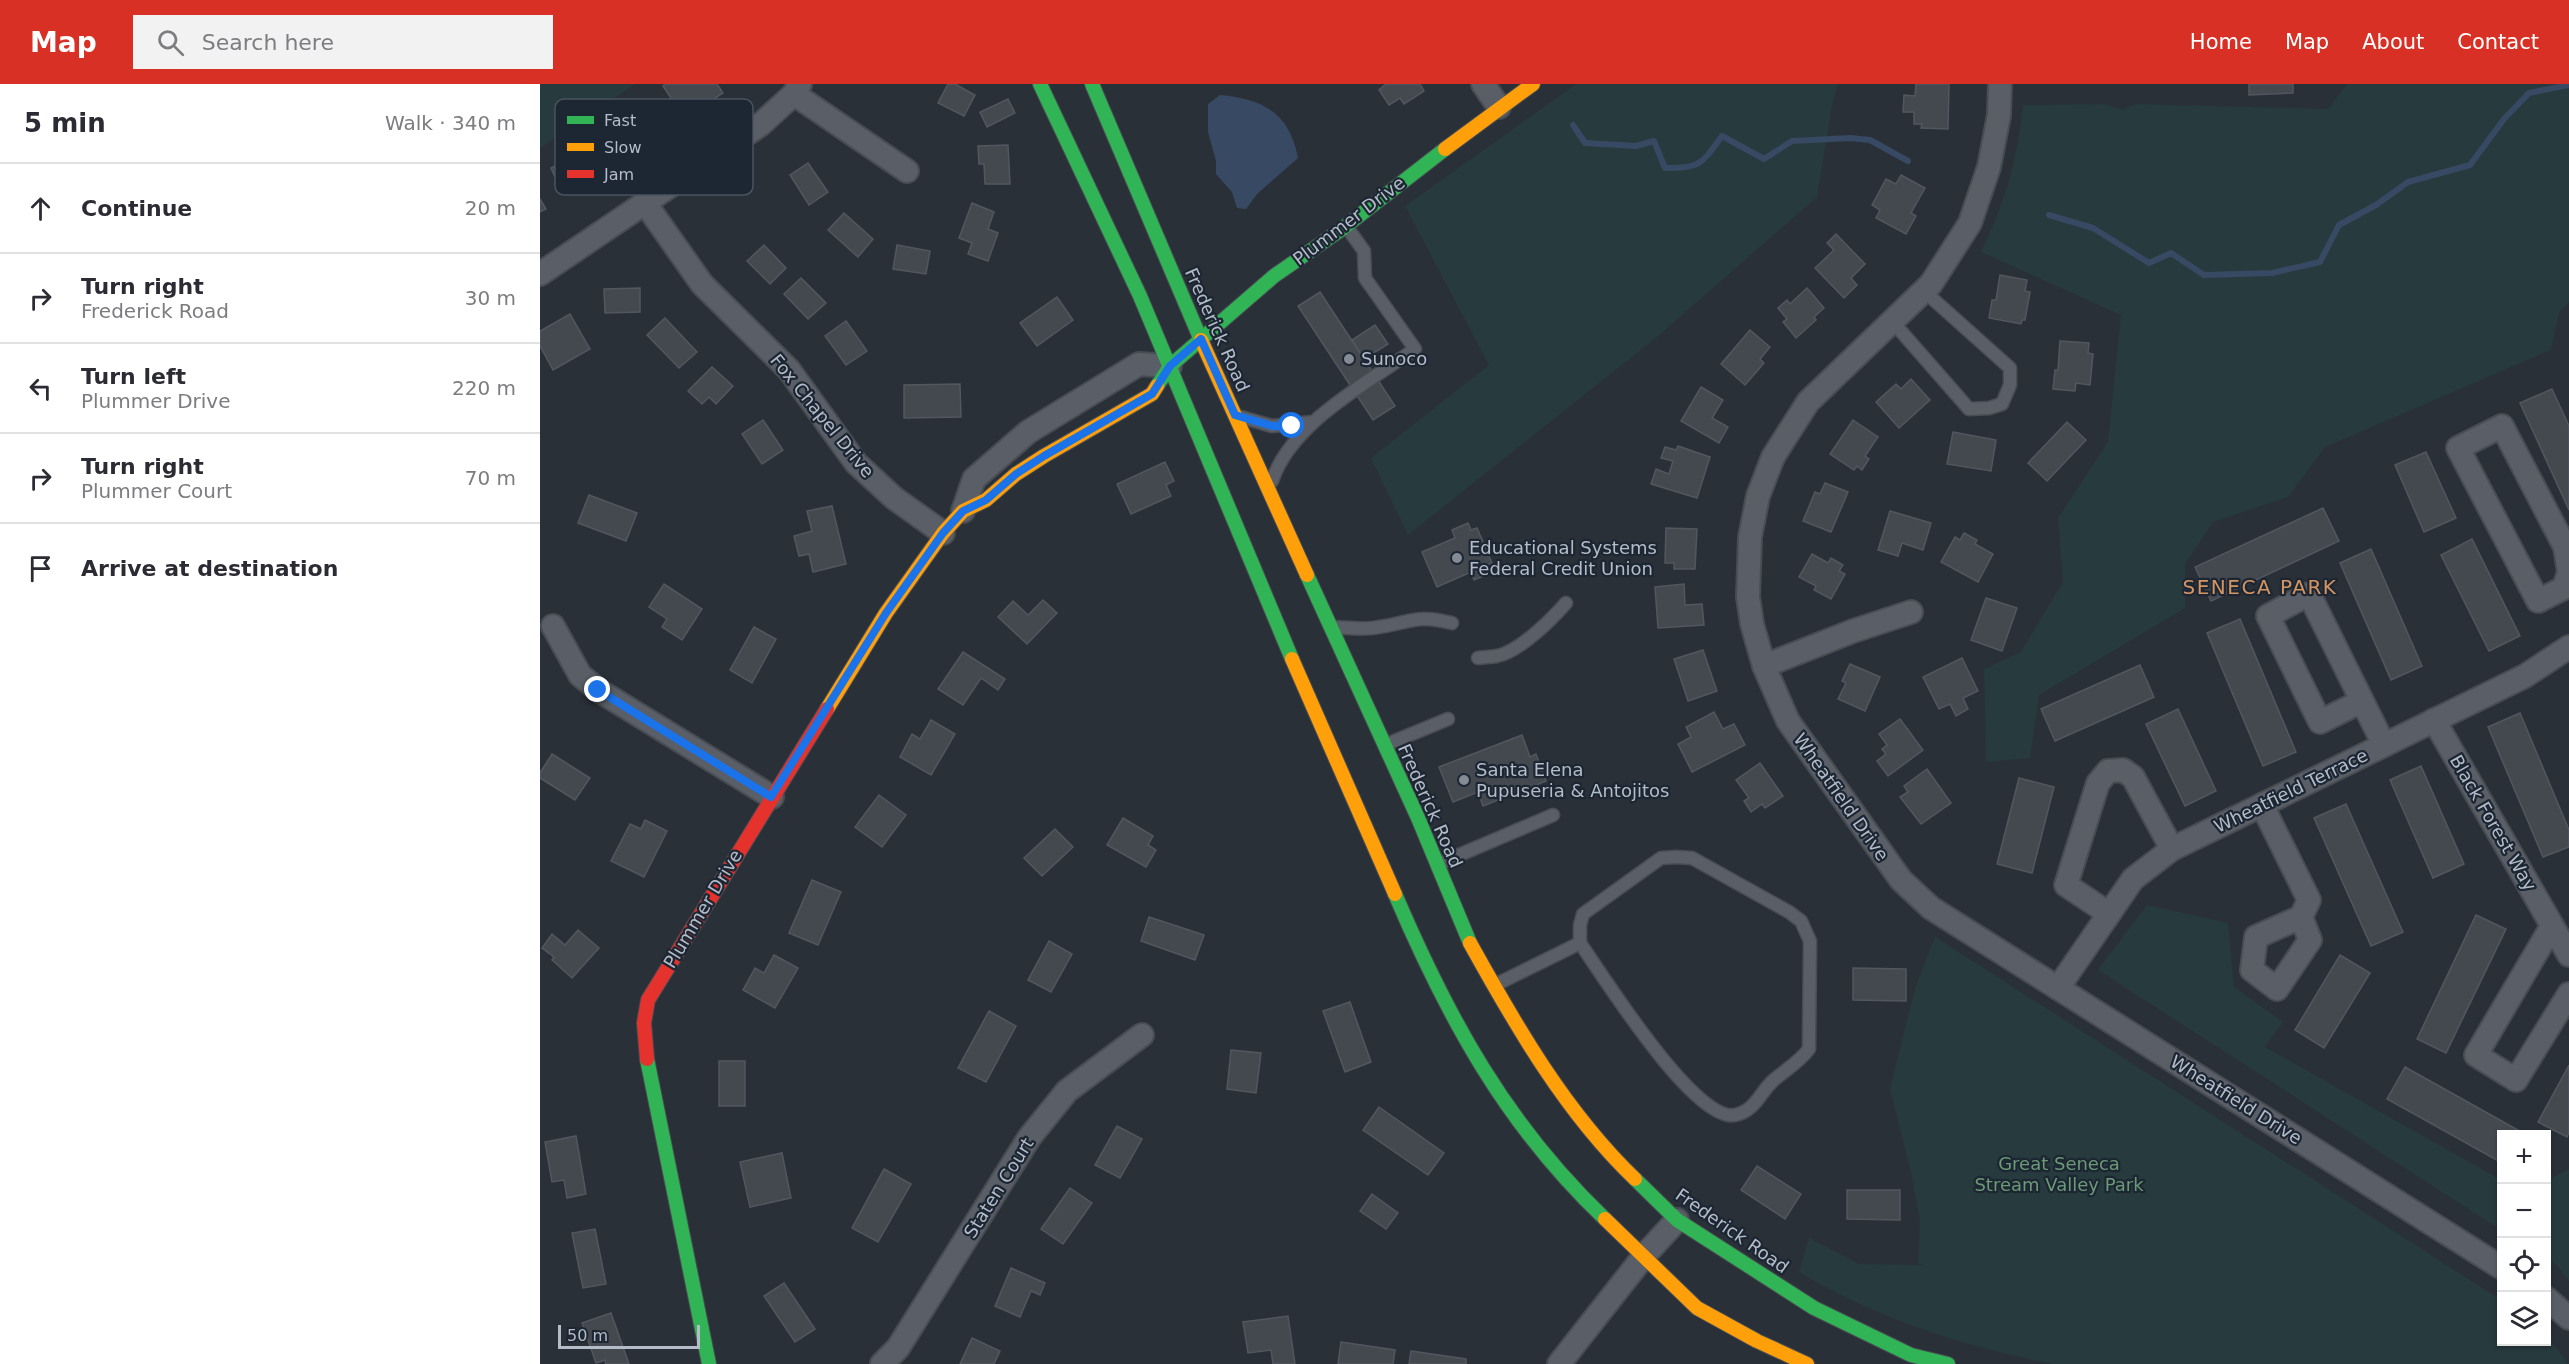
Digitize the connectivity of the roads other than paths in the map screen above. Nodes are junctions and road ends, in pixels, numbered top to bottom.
1 (1040, 84) edge
2 (1092, 84) edge
3 (1484, 84) edge
4 (1533, 84) edge
5 (2000, 84) edge
6 (797, 89) edge
7 (1499, 106) junction
8 (753, 130) edge
9 (907, 171) dead end
10 (658, 195) edge
11 (645, 204) junction
12 (1346, 225) junction
13 (540, 274) edge
14 (1924, 291) junction
15 (1892, 321) junction
16 (1201, 339) junction
17 (1170, 366) junction
18 (1235, 415) junction
19 (1313, 422) junction
20 (1268, 490) junction
21 (963, 511) junction
22 (943, 533) junction
23 (2566, 590) edge
24 (1566, 603) dead end
25 (1911, 612) dead end
26 (1452, 623) dead end
27 (554, 627) dead end
28 (1330, 627) junction
29 (2569, 647) edge
30 (1478, 658) dead end
31 (1764, 666) junction
32 (2362, 701) junction
33 (1448, 719) dead end
34 (2434, 720) junction
35 (1384, 745) junction
36 (2384, 745) junction
37 (771, 797) junction
38 (2262, 805) junction
39 (1553, 815) dead end
40 (2172, 849) junction
41 (1437, 865) junction
42 (2108, 913) junction
43 (2301, 917) dead end
44 (2552, 926) junction
45 (1580, 943) junction
46 (2569, 955) edge
47 (1494, 986) junction
48 (2058, 988) junction
49 (2569, 994) edge
50 (1142, 1035) dead end
51 (1677, 1220) junction
52 (1644, 1256) junction
53 (2497, 1265) edge
54 (2551, 1302) edge
55 (2569, 1318) edge
56 (709, 1364) edge
57 (882, 1364) edge
58 (1559, 1364) edge
59 (1807, 1364) edge
60 (1948, 1364) edge

1 - 17 main road
2 - 16 main road, Frederick Road
3 - 7 street
4 - 7 main road, Plummer Drive
5 - 14 street, Wheatfield Drive
6 - 8 street
6 - 9 street
7 - 12 main road, Plummer Drive
10 - 11 street
11 - 13 street
11 - 22 street, Fox Chapel Drive
12 - 16 main road, Plummer Drive
12 - 19 lane
14 - 15 street, Wheatfield Drive
14 - 15 lane
15 - 31 street, Wheatfield Drive
16 - 17 main road, Plummer Drive
16 - 18 main road, Frederick Road
17 - 21 main road, Plummer Drive
17 - 21 street, Plummer Drive
17 - 52 main road
18 - 19 lane
18 - 20 main road, Frederick Road
19 - 20 lane
20 - 28 main road, Frederick Road
21 - 22 main road, Plummer Drive
22 - 37 main road, Plummer Drive
23 - 23 street
24 - 30 lane
25 - 31 street
26 - 28 lane
27 - 37 street
28 - 35 main road, Frederick Road
29 - 34 street, Wheatfield Terrace
31 - 48 street, Wheatfield Drive
32 - 32 street
32 - 36 street
33 - 35 lane
34 - 36 street, Wheatfield Terrace
34 - 44 street, Black Forest Way
35 - 41 main road, Frederick Road
36 - 38 street, Wheatfield Terrace
37 - 56 main road, Plummer Drive
38 - 40 street, Wheatfield Terrace
38 - 43 street
39 - 41 lane
40 - 42 street, Wheatfield Terrace
40 - 42 street
41 - 47 main road, Frederick Road
42 - 48 street, Wheatfield Terrace
44 - 46 street, Black Forest Way
44 - 49 street
45 - 45 lane
45 - 47 lane
47 - 51 main road, Frederick Road
48 - 53 street, Wheatfield Drive
50 - 57 street, Staten Court
51 - 52 street
51 - 60 main road, Frederick Road
52 - 58 street
52 - 59 main road
54 - 55 street

